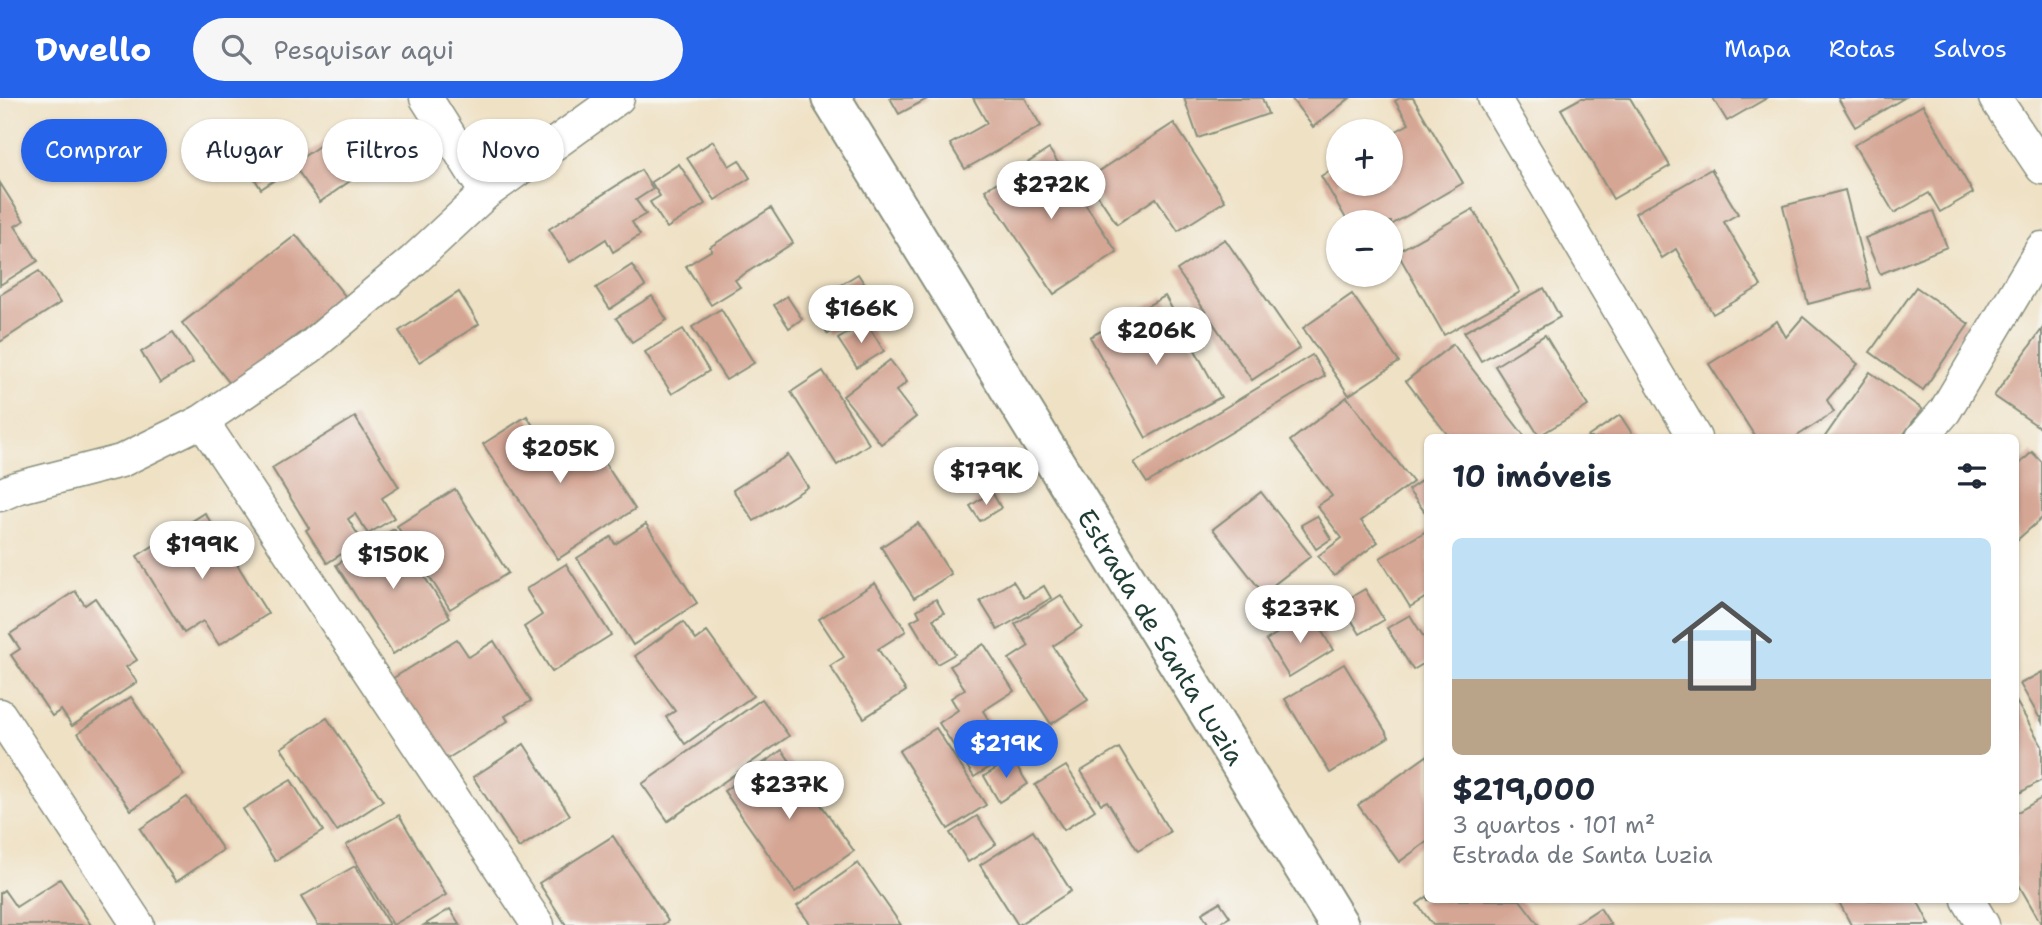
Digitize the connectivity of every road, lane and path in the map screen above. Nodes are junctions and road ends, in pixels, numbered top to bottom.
1 (426, 98) edge
2 (618, 98) edge
3 (831, 98) edge
4 (1494, 98) edge
5 (1995, 98) edge
6 (2042, 167) edge
7 (486, 192) junction
8 (2042, 248) edge
9 (202, 421) junction
10 (1693, 434) edge
11 (1925, 434) edge
12 (0, 495) edge
13 (0, 715) edge
14 (1970, 903) edge
15 (138, 925) edge
16 (538, 925) edge
17 (1339, 925) edge
18 (1983, 925) edge

1 - 7 street
2 - 7 street
3 - 17 street, Estrada de Santa Luzia
4 - 10 street
5 - 6 street
7 - 9 street
8 - 11 street
9 - 12 street
9 - 16 street
13 - 15 street
14 - 18 street

